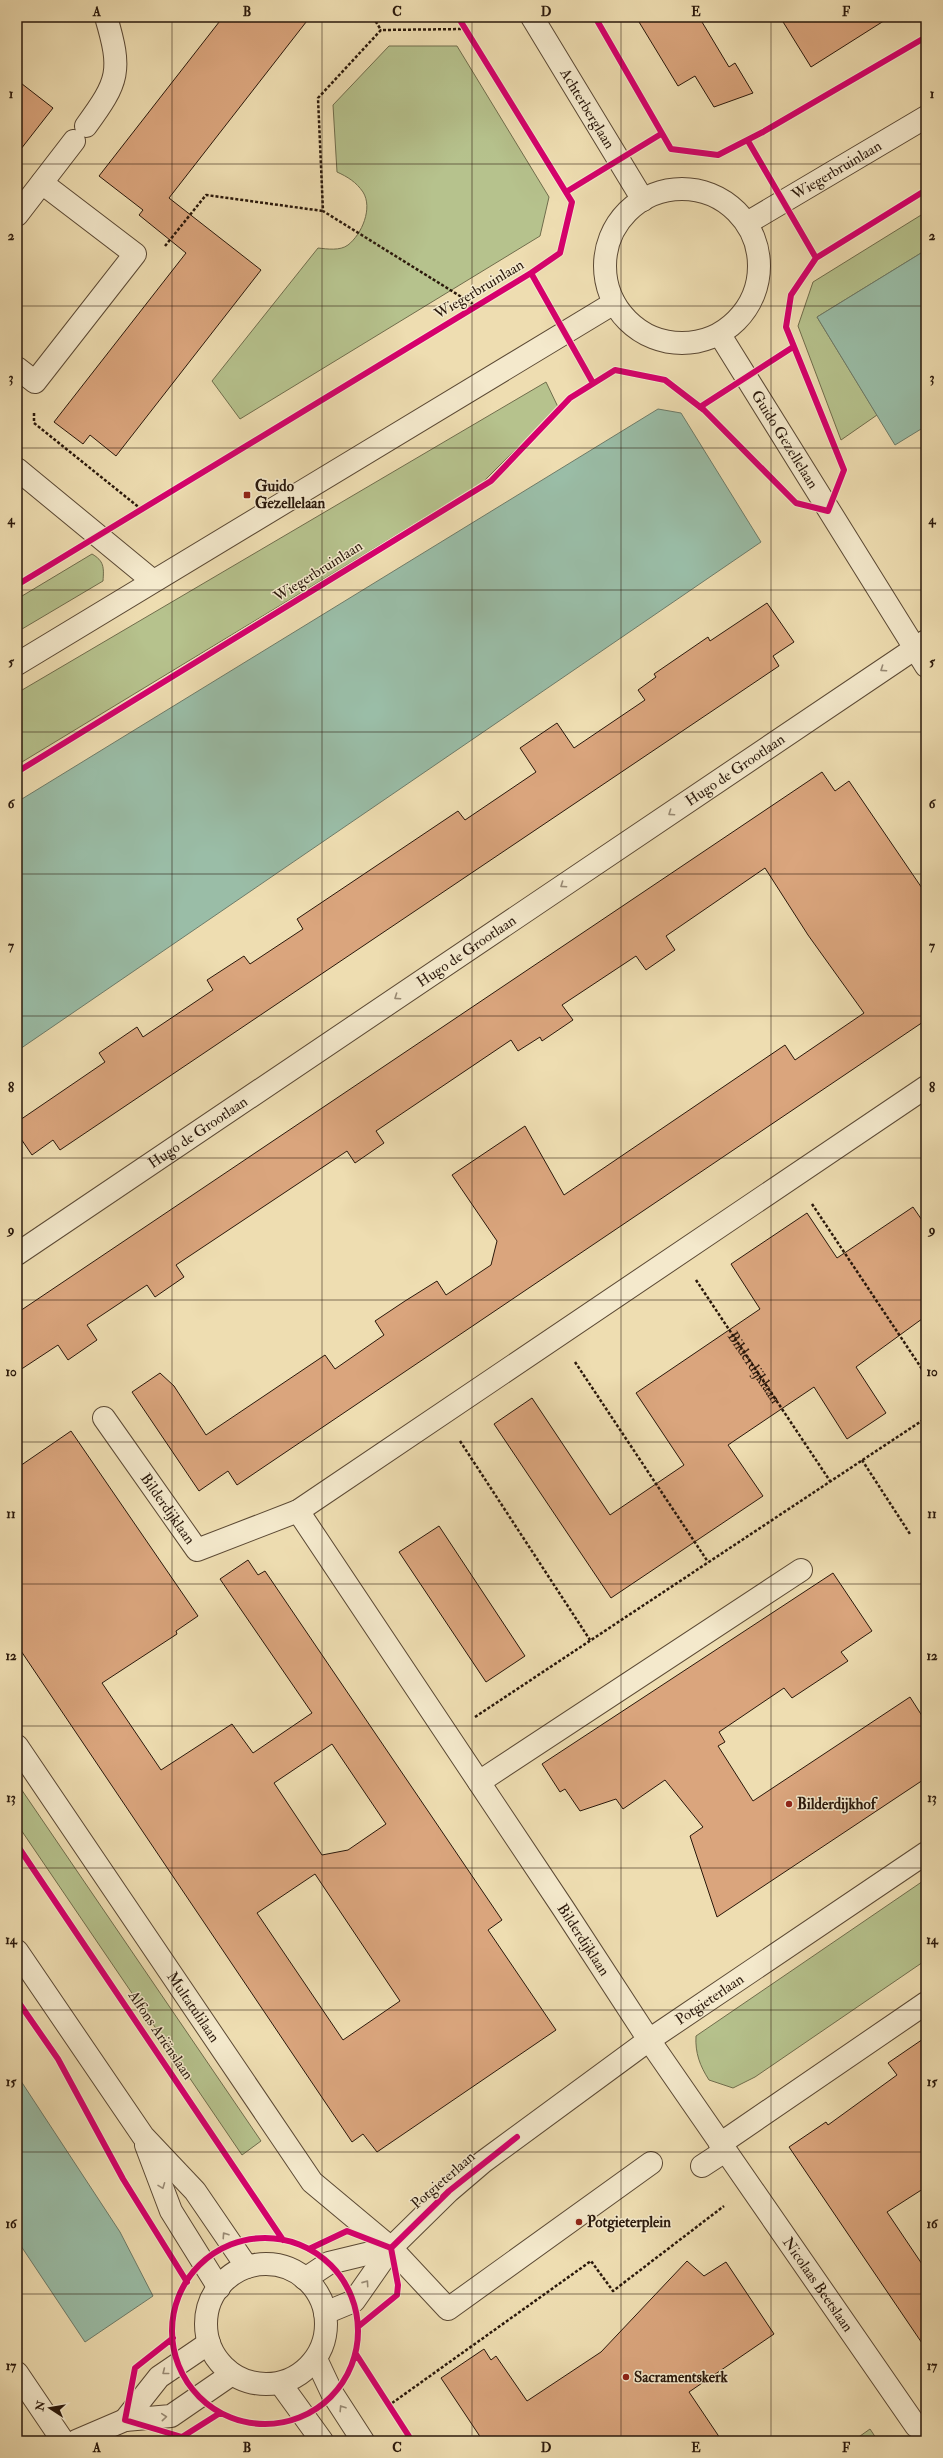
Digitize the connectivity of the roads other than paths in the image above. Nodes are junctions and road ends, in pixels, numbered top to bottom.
1 (106, 17) edge
2 (532, 17) edge
3 (926, 117) edge
4 (42, 183) junction
5 (643, 200) junction
6 (17, 215) edge
7 (747, 223) junction
8 (614, 303) junction
9 (720, 335) junction
10 (17, 368) edge
11 (17, 470) edge
12 (154, 581) junction
13 (921, 644) edge
14 (17, 664) edge
15 (926, 666) edge
16 (926, 1087) edge
17 (17, 1254) edge
18 (104, 1418) dead end
19 (298, 1511) junction
20 (801, 1570) dead end
21 (17, 1746) edge
22 (479, 1782) junction
23 (926, 1853) edge
24 (17, 1951) edge
25 (926, 2003) edge
26 (649, 2040) junction
27 (143, 2136) junction
28 (722, 2147) junction
29 (651, 2163) dead end
30 (702, 2166) dead end
31 (391, 2248) junction
32 (247, 2267) junction
33 (305, 2279) junction
34 (219, 2288) junction
35 (325, 2313) junction
36 (209, 2343) junction
37 (316, 2359) junction
38 (17, 2373) edge
39 (232, 2374) junction
40 (280, 2383) junction
41 (125, 2420) junction
42 (918, 2429) edge
43 (62, 2441) edge
44 (76, 2441) edge
45 (322, 2441) edge
46 (363, 2441) edge

1 - 4 street
2 - 5 street, Achterberglaan
3 - 7 street, Wiegerbruinlaan
4 - 6 street
4 - 10 street
5 - 7 street
5 - 8 street
7 - 9 street
8 - 9 street
8 - 12 street
9 - 13 street, Guido Gezellelaan
11 - 12 street
12 - 14 street
13 - 15 street, Guido Gezellelaan
13 -> 17 street, Hugo de Grootlaan
16 - 19 street, Bilderdijklaan
18 - 19 street, Bilderdijklaan
19 - 22 street, Bilderdijklaan
20 - 22 street
21 - 31 street, Multatulilaan
22 - 26 street, Bilderdijklaan
23 - 26 street, Potgieterlaan
24 - 27 street
25 - 28 street
26 - 28 street, Bilderdijklaan
26 - 31 street, Potgieterlaan
32 -> 27 street
27 -> 34 street
28 - 30 street
28 - 42 street, Nicolaas Beetslaan
29 - 31 street
31 - 33 street
35 -> 31 street, Potgieterlaan
32 - 33 street
32 - 34 street
33 - 35 street
34 - 36 street
35 - 37 street
36 - 39 street
36 -> 41 street
37 - 40 street
46 -> 37 street
38 - 43 street
39 - 40 street
41 -> 39 street
40 - 45 street
41 - 44 street

